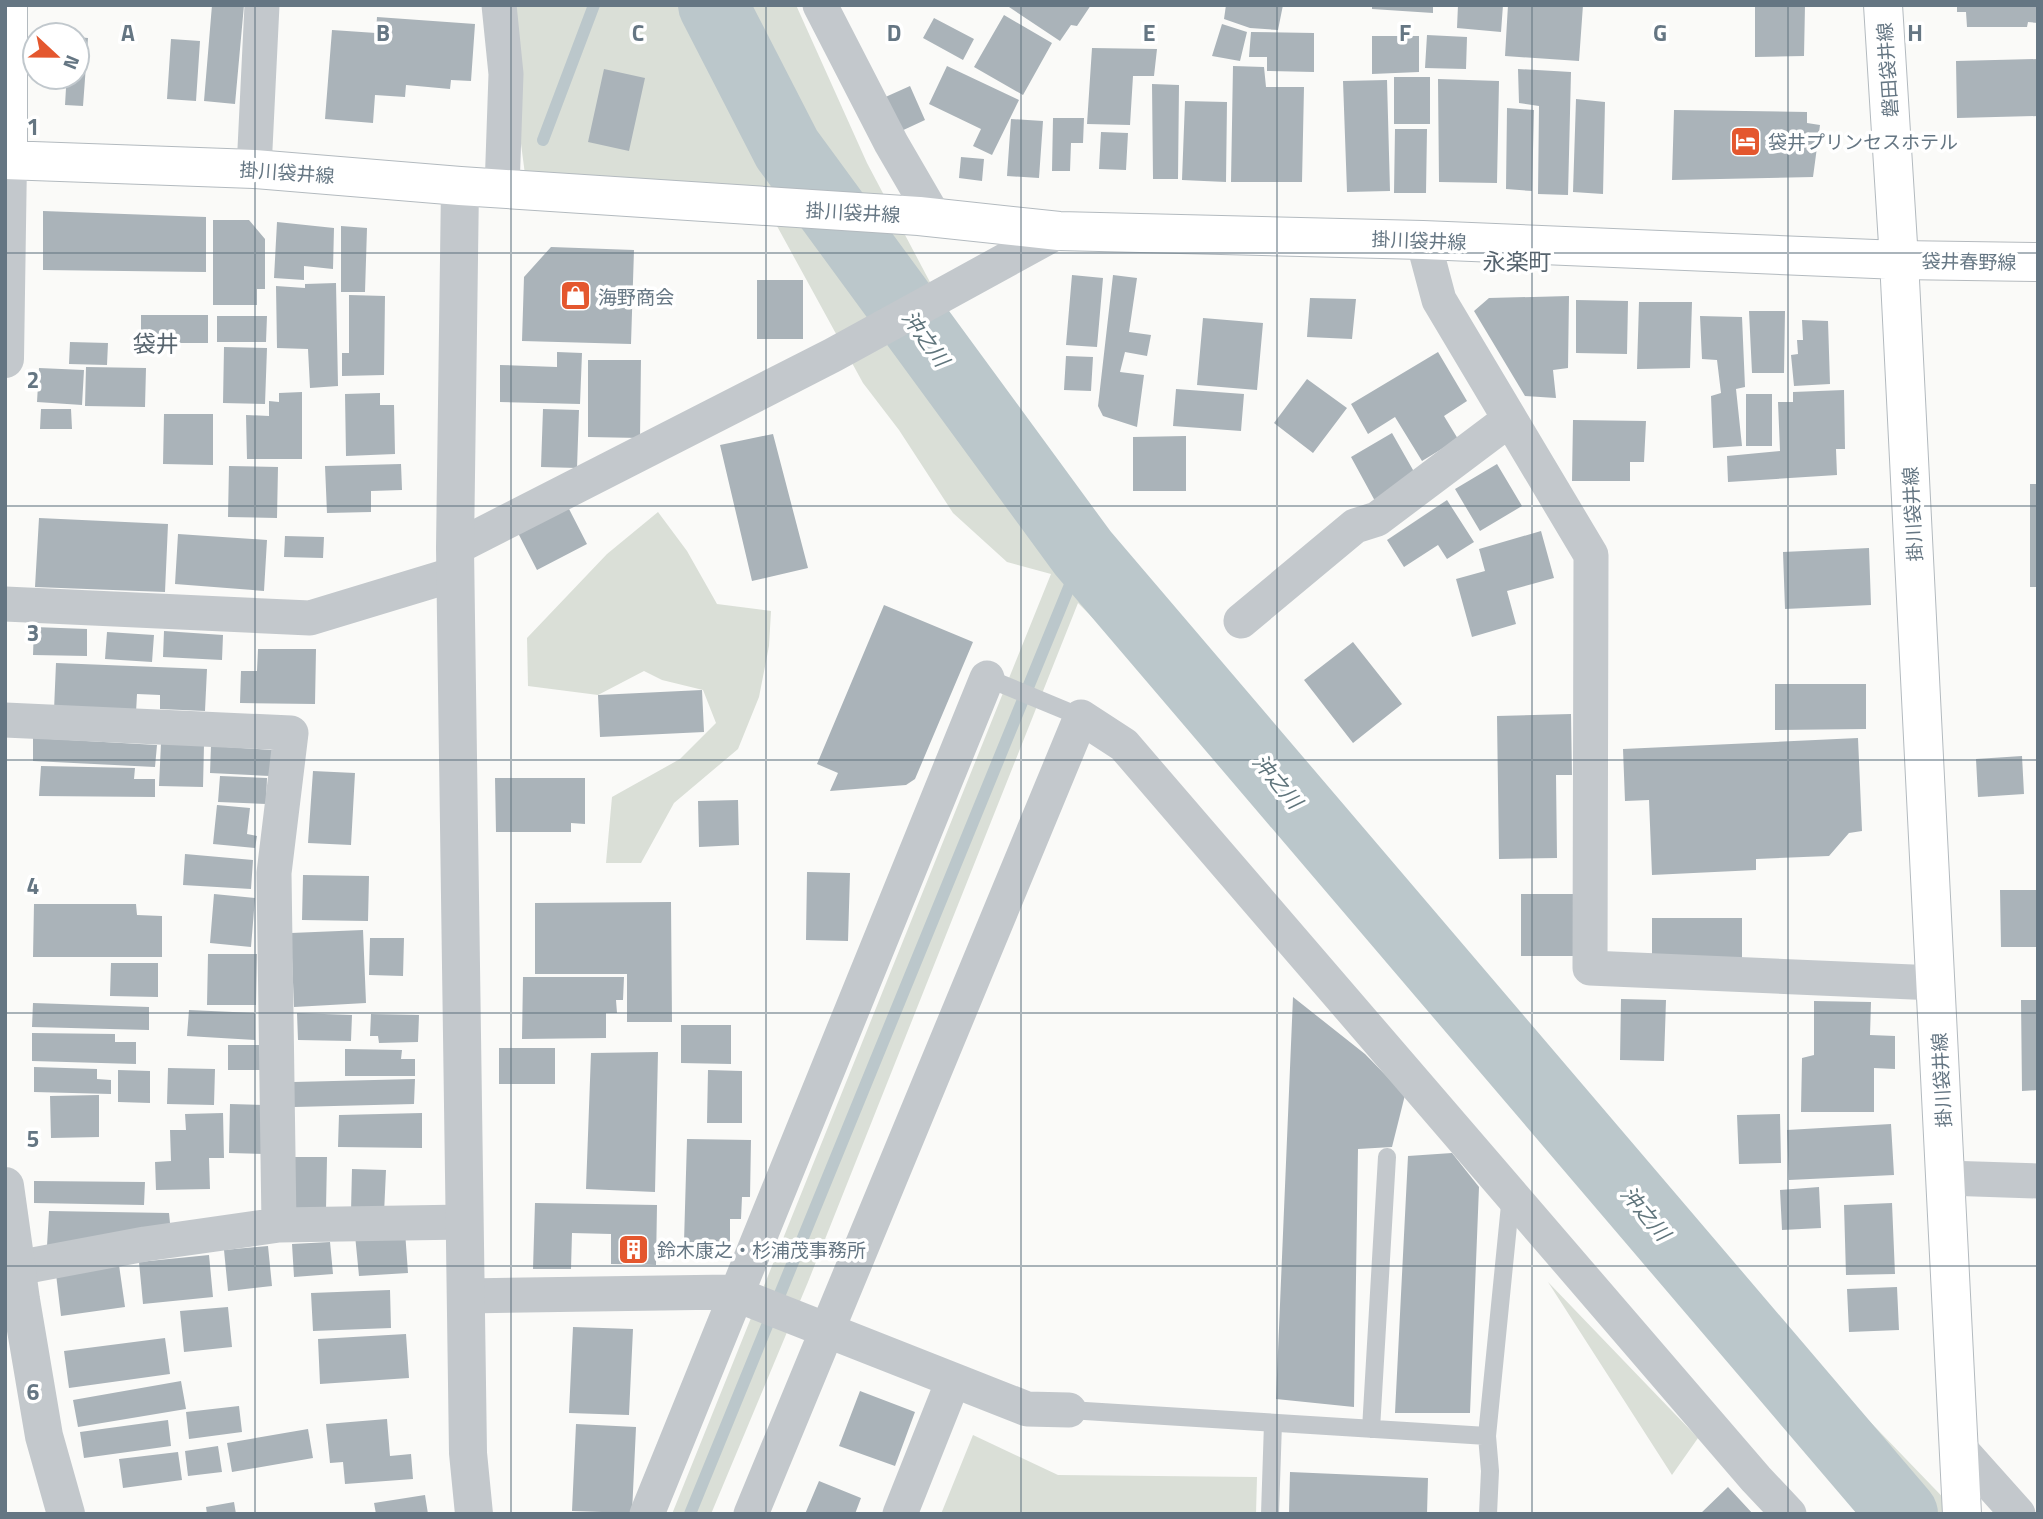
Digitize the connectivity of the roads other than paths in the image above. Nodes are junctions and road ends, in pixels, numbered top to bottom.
1 (8, 5) edge
2 (262, 5) edge
3 (499, 5) edge
4 (820, 5) edge
5 (1883, 5) edge
6 (7, 160) edge
7 (254, 169) junction
8 (460, 186) junction
9 (502, 189) junction
10 (926, 216) junction
11 (1059, 231) junction
12 (1423, 240) junction
13 (1899, 260) junction
14 (2038, 262) edge
15 (5, 359) edge
16 (1510, 419) junction
17 (455, 561) junction
18 (5, 604) edge
19 (1241, 621) dead end
20 (994, 681) joint
21 (1066, 710) junction
22 (5, 719) edge
23 (1936, 983) junction
24 (1387, 1157) dead end
25 (1945, 1178) junction
26 (2038, 1181) edge
27 (5, 1186) edge
28 (1511, 1195) junction
29 (465, 1222) junction
30 (279, 1225) junction
31 (14, 1290) edge
32 (466, 1296) junction
33 (741, 1296) junction
34 (822, 1329) junction
35 (953, 1381) junction
36 (1069, 1410) joint
37 (1273, 1423) junction
38 (1371, 1429) junction
39 (1487, 1436) junction
40 (1958, 1448) junction
41 (1962, 1507) edge
42 (66, 1514) edge
43 (474, 1514) edge
44 (647, 1514) edge
45 (751, 1514) edge
46 (900, 1514) edge
47 (1270, 1514) edge
48 (1488, 1514) edge
49 (1789, 1514) edge
50 (2018, 1514) edge

1 - 6 main road
2 - 7 street
3 - 9 street
4 - 10 street
5 - 13 main road, 磐田袋井線
6 - 7 main road, 掛川袋井線
6 - 15 street
7 - 8 main road, 掛川袋井線
8 - 9 main road, 掛川袋井線
8 - 17 street
9 - 10 main road, 掛川袋井線
10 - 11 main road, 掛川袋井線
11 - 12 main road, 掛川袋井線
11 - 17 street
12 - 13 main road, 掛川袋井線
12 - 16 street
13 - 14 main road, 袋井春野線
13 - 23 main road, 掛川袋井線
16 - 19 street
16 - 23 street
17 - 18 street
17 - 29 street
20 - 21 lane
20 - 33 street
21 - 28 street
21 - 34 street
22 - 30 street
23 - 25 main road, 掛川袋井線
24 - 38 lane
25 - 26 street
25 - 40 main road, 掛川袋井線
27 - 31 street
28 - 39 lane
28 - 49 street
29 - 30 street
29 - 32 street
30 - 31 street
31 - 42 street
32 - 33 street
32 - 43 street
33 - 34 street
33 - 44 street
34 - 35 street
34 - 45 street
35 - 36 street
35 - 46 street
36 - 37 lane
37 - 38 lane
37 - 47 lane
38 - 39 lane
39 - 48 lane
40 - 41 main road, 掛川袋井線
40 - 50 street

